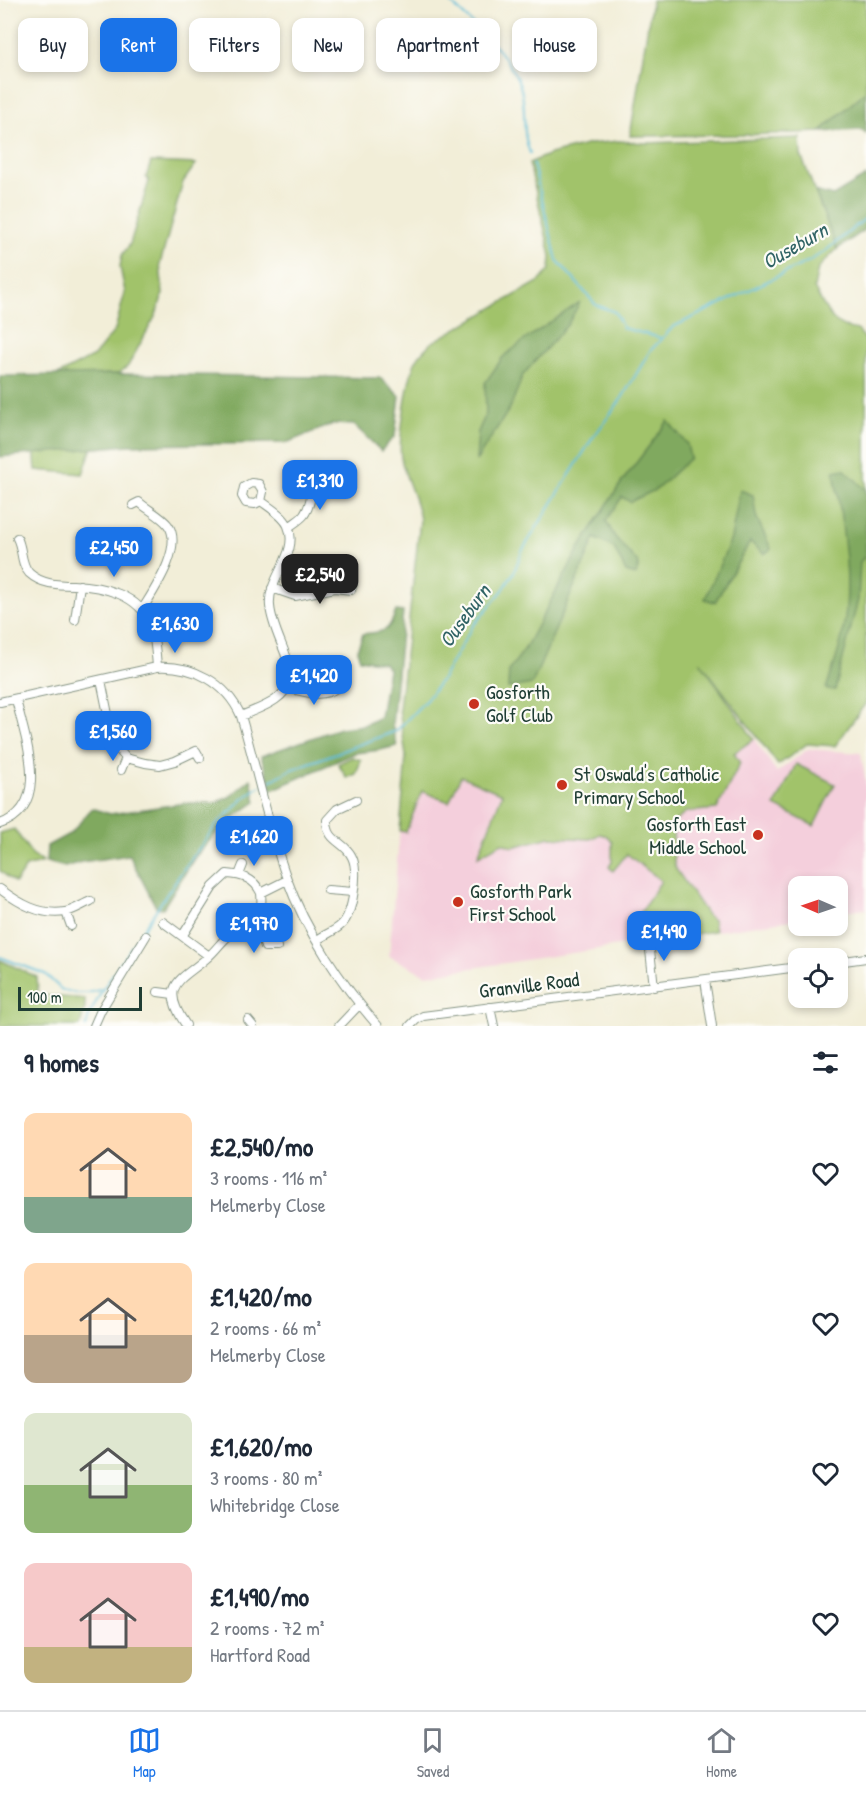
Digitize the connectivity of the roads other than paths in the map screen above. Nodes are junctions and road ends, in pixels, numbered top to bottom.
1 (333, 470) dead end
2 (138, 501) dead end
3 (261, 501) dead end
4 (289, 527) junction
5 (21, 540) dead end
6 (80, 585) junction
7 (272, 588) junction
8 (353, 590) dead end
9 (142, 610) junction
10 (75, 620) dead end
11 (157, 667) junction
12 (101, 680) junction
13 (289, 688) junction
14 (335, 689) dead end
15 (15, 699) junction
16 (0, 702) edge
17 (241, 716) junction
18 (197, 752) dead end
19 (126, 758) junction
20 (121, 770) dead end
21 (356, 800) dead end
22 (0, 824) edge
23 (243, 865) dead end
24 (239, 875) junction
25 (287, 880) junction
26 (0, 889) edge
27 (328, 891) dead end
28 (353, 892) junction
29 (261, 893) junction
30 (91, 901) dead end
31 (66, 912) junction
32 (163, 922) dead end
33 (253, 922) junction
34 (71, 926) dead end
35 (183, 935) junction
36 (146, 936) dead end
37 (317, 940) junction
38 (649, 941) dead end
39 (277, 947) dead end
40 (209, 956) junction
41 (866, 958) edge
42 (848, 960) edge
43 (788, 968) edge
44 (705, 980) junction
45 (654, 987) junction
46 (158, 992) dead end
47 (173, 994) junction
48 (359, 1005) junction
49 (490, 1007) junction
50 (186, 1025) edge
51 (94, 1026) edge
52 (339, 1026) edge
53 (378, 1026) edge
54 (410, 1026) edge
55 (494, 1026) edge
56 (712, 1026) edge

1 - 4 street
2 - 9 street
3 - 4 street
4 - 7 street
5 - 6 street
6 - 9 street
6 - 10 street
7 - 8 street
7 - 13 street
9 - 11 street
11 - 12 street
11 - 17 street
12 - 15 street
12 - 19 street
13 - 14 street
13 - 17 street
15 - 16 street
15 - 22 street
17 - 25 street
18 - 19 street
19 - 20 street
21 - 28 street
23 - 24 street
24 - 29 street
24 - 35 street
25 - 29 street
25 - 37 street
26 - 31 street
27 - 28 street
28 - 37 street
29 - 33 street
30 - 31 street
31 - 34 street
32 - 35 street
33 - 39 street
33 - 40 street
35 - 40 street
36 - 51 street
37 - 48 street
38 - 45 street
40 - 47 street
41 - 42 street
43 - 44 street, Granville Road
44 - 45 street, Granville Road
44 - 56 street
45 - 49 street, Granville Road
46 - 47 street
47 - 50 street
48 - 52 street
48 - 53 street
49 - 54 street, Granville Road
49 - 55 street

